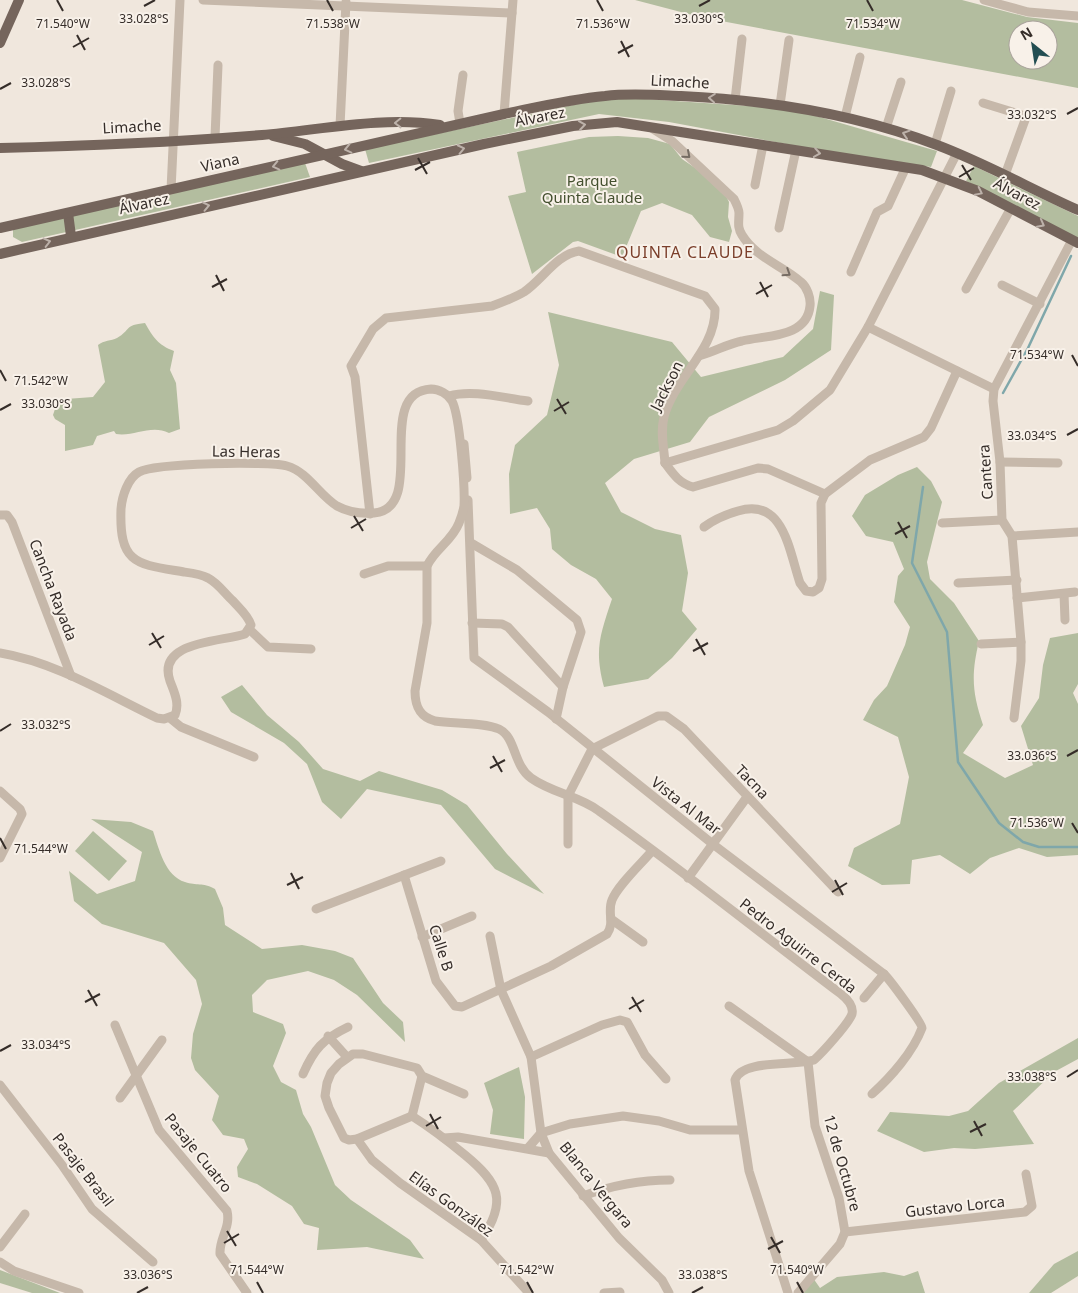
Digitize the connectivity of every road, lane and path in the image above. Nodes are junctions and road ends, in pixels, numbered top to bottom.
1 (18, 0) edge
2 (180, 0) edge
3 (203, 0) edge
4 (513, 0) edge
5 (984, 0) edge
6 (346, 3) edge
7 (512, 13) junction
8 (1078, 16) edge
9 (742, 39) dead end
10 (789, 40) dead end
11 (0, 43) edge
12 (860, 58) dead end
13 (218, 65) dead end
14 (463, 75) dead end
15 (901, 82) dead end
16 (951, 91) dead end
17 (735, 100) junction
18 (983, 103) dead end
19 (780, 105) junction
20 (504, 114) junction
21 (845, 117) junction
22 (460, 123) junction
23 (340, 126) junction
24 (446, 126) junction
25 (648, 126) junction
26 (309, 128) junction
27 (886, 128) junction
28 (265, 134) junction
29 (214, 137) junction
30 (174, 139) junction
31 (305, 144) junction
32 (935, 144) junction
33 (763, 145) junction
34 (0, 148) edge
35 (796, 150) junction
36 (957, 153) junction
37 (324, 155) junction
38 (906, 167) junction
39 (362, 172) junction
40 (1005, 175) junction
41 (947, 177) junction
42 (755, 185) dead end
43 (171, 190) junction
44 (1011, 208) junction
45 (1078, 210) edge
46 (68, 213) junction
47 (0, 228) edge
48 (779, 228) dead end
49 (71, 236) junction
50 (1075, 241) edge
51 (0, 254) edge
52 (851, 272) dead end
53 (1002, 285) dead end
54 (966, 289) dead end
55 (1040, 304) junction
56 (868, 327) junction
57 (699, 356) junction
58 (957, 371) junction
59 (994, 389) junction
60 (449, 396) junction
61 (528, 401) dead end
62 (464, 440) dead end
63 (1000, 462) junction
64 (1058, 462) dead end
65 (665, 463) junction
66 (465, 489) junction
67 (825, 494) junction
68 (370, 514) junction
69 (3, 515) edge
70 (1002, 520) junction
71 (942, 523) dead end
72 (704, 527) dead end
73 (1078, 532) edge
74 (1012, 536) junction
75 (471, 544) junction
76 (426, 566) junction
77 (364, 574) dead end
78 (1016, 580) junction
79 (958, 583) dead end
80 (1075, 592) dead end
81 (1064, 594) junction
82 (1018, 598) junction
83 (1064, 620) dead end
84 (472, 623) junction
85 (249, 629) junction
86 (1021, 642) junction
87 (982, 644) dead end
88 (311, 649) dead end
89 (0, 653) edge
90 (71, 676) junction
91 (563, 687) junction
92 (170, 718) junction
93 (1014, 718) dead end
94 (556, 719) junction
95 (592, 749) junction
96 (254, 757) dead end
97 (0, 792) edge
98 (568, 796) junction
99 (747, 797) junction
100 (568, 844) dead end
101 (714, 845) junction
102 (652, 851) junction
103 (0, 858) edge
104 (441, 861) dead end
105 (404, 875) junction
106 (688, 878) junction
107 (838, 892) dead end
108 (316, 909) dead end
109 (472, 916) dead end
110 (611, 920) junction
111 (490, 936) dead end
112 (422, 937) junction
113 (644, 942) dead end
114 (884, 974) junction
115 (501, 990) junction
116 (864, 998) dead end
117 (728, 1006) dead end
118 (115, 1025) dead end
119 (348, 1027) dead end
120 (328, 1036) junction
121 (162, 1040) dead end
122 (347, 1057) junction
123 (531, 1057) junction
124 (808, 1062) junction
125 (303, 1074) dead end
126 (135, 1075) junction
127 (422, 1076) junction
128 (666, 1079) dead end
129 (0, 1085) edge
130 (464, 1094) dead end
131 (872, 1094) dead end
132 (120, 1098) dead end
133 (412, 1116) junction
134 (742, 1130) junction
135 (541, 1132) junction
136 (444, 1138) junction
137 (357, 1139) junction
138 (528, 1148) junction
139 (550, 1153) junction
140 (1026, 1174) dead end
141 (670, 1180) dead end
142 (584, 1196) junction
143 (25, 1214) dead end
144 (845, 1232) junction
145 (481, 1240) junction
146 (0, 1247) edge
147 (0, 1262) edge
148 (153, 1262) dead end
149 (620, 1292) dead end
150 (79, 1293) edge
151 (247, 1293) edge
152 (528, 1293) edge
153 (604, 1293) edge
154 (669, 1293) edge
155 (788, 1293) edge
156 (798, 1293) edge

1 - 11 main road
2 - 30 street
3 - 6 street
4 - 7 street
5 - 8 street
6 - 7 street
6 - 23 street
7 - 20 street
9 - 17 street
10 - 19 street
12 - 21 street
13 - 29 street
14 - 22 street
15 - 27 street
16 - 32 street
17 - 19 main road, Limache
17 -> 20 main road, Limache
18 - 40 street
19 - 21 main road, Limache
20 - 22 main road, Limache
21 - 27 main road, Limache
22 - 24 main road, Limache
24 -> 23 main road, Limache
23 - 26 main road, Limache
24 -> 37 main road, Viana
25 - 33 main road, Álvarez
39 -> 25 main road, Álvarez
25 -> 57 street
26 - 28 main road, Limache
26 - 31 main road
32 -> 27 main road, Limache
28 - 29 main road, Limache
28 - 31 main road, Limache
29 - 30 main road, Limache
30 - 34 main road, Limache
30 - 43 street
31 - 37 main road, Limache
32 - 36 main road, Limache
33 - 35 main road, Álvarez
33 - 42 street
35 -> 38 main road, Álvarez
35 - 48 street
36 - 40 main road, Limache
36 - 41 street
37 - 39 main road, Limache
37 -> 43 main road, Viana
38 - 41 main road, Álvarez
38 - 52 street
49 -> 39 main road, Álvarez
40 - 45 main road, Limache
41 -> 44 main road, Álvarez
41 - 56 street
43 - 46 main road, Viana
44 -> 50 main road, Álvarez
44 - 54 street
46 - 47 main road, Viana
46 - 49 main road
51 -> 49 main road, Álvarez
50 - 55 street, Cantera
53 - 55 street
55 - 59 street, Cantera
56 - 58 street
56 - 65 street
57 - 65 street, Jackson
57 - 68 street, Jackson
58 - 59 street
58 - 67 street
59 - 63 street, Cantera
60 - 61 street
60 - 66 street
60 - 68 street
62 - 66 street
63 - 64 street
63 - 70 street, Cantera
65 - 67 street
66 - 75 street
66 - 76 street
67 - 72 street
68 - 85 street, Las Heras
69 - 90 street, Cancha Rayada
70 - 71 street
70 - 74 street, Cantera
73 - 74 street
74 - 78 street, Cantera
75 - 84 street
75 - 91 street
76 - 77 street
76 - 98 street
78 - 79 street
78 - 82 street, Cantera
80 - 81 street
81 - 82 street
81 - 83 street
82 - 86 street, Cantera
84 - 91 street
84 - 94 street, Vista Al Mar
85 - 88 street
85 - 92 street
86 - 87 street
86 - 93 street, Cantera
89 - 90 street
90 - 92 street
91 - 94 street
92 - 96 street
94 - 95 street, Vista Al Mar
95 - 98 street
95 - 99 street, Tacna
95 - 101 street, Vista Al Mar
97 - 103 street
98 - 100 street
98 - 102 street, Pedro Aguirre Cerda
99 - 101 street
99 - 107 street, Tacna
101 - 106 street
101 - 114 street, Vista Al Mar
102 - 106 street, Pedro Aguirre Cerda
102 - 110 street
104 - 105 street
105 - 108 street
105 - 112 street, Calle B
106 - 124 street, Pedro Aguirre Cerda
109 - 112 street
110 - 113 street
110 - 115 street
111 - 115 street, Blanca Vergara
112 - 115 street, Calle B
114 - 116 street
114 - 131 street, Vista Al Mar
115 - 123 street, Blanca Vergara
117 - 124 street
118 - 126 street, Pasaje Cuatro
119 - 120 street
120 - 122 street
120 - 125 street
121 - 126 street
122 - 127 street
122 - 137 street
123 - 128 street
123 - 135 street, Blanca Vergara
124 - 134 street
124 - 144 street, 12 de Octubre
126 - 132 street
126 - 151 street, Pasaje Cuatro
127 - 130 street
127 - 133 street
129 - 148 street, Pasaje Brasil
133 - 136 street
133 - 137 street
134 - 135 street
134 - 155 street
135 - 138 street
135 - 139 street, Blanca Vergara
136 - 138 street
136 - 145 street
137 - 145 street, Elías González
138 - 139 street
139 - 142 street, Blanca Vergara
140 - 144 street, Gustavo Lorca
141 - 142 street
142 - 154 street, Blanca Vergara
143 - 146 street
144 - 156 street, 12 de Octubre
145 - 152 street, Elías González
147 - 150 street
149 - 153 street

